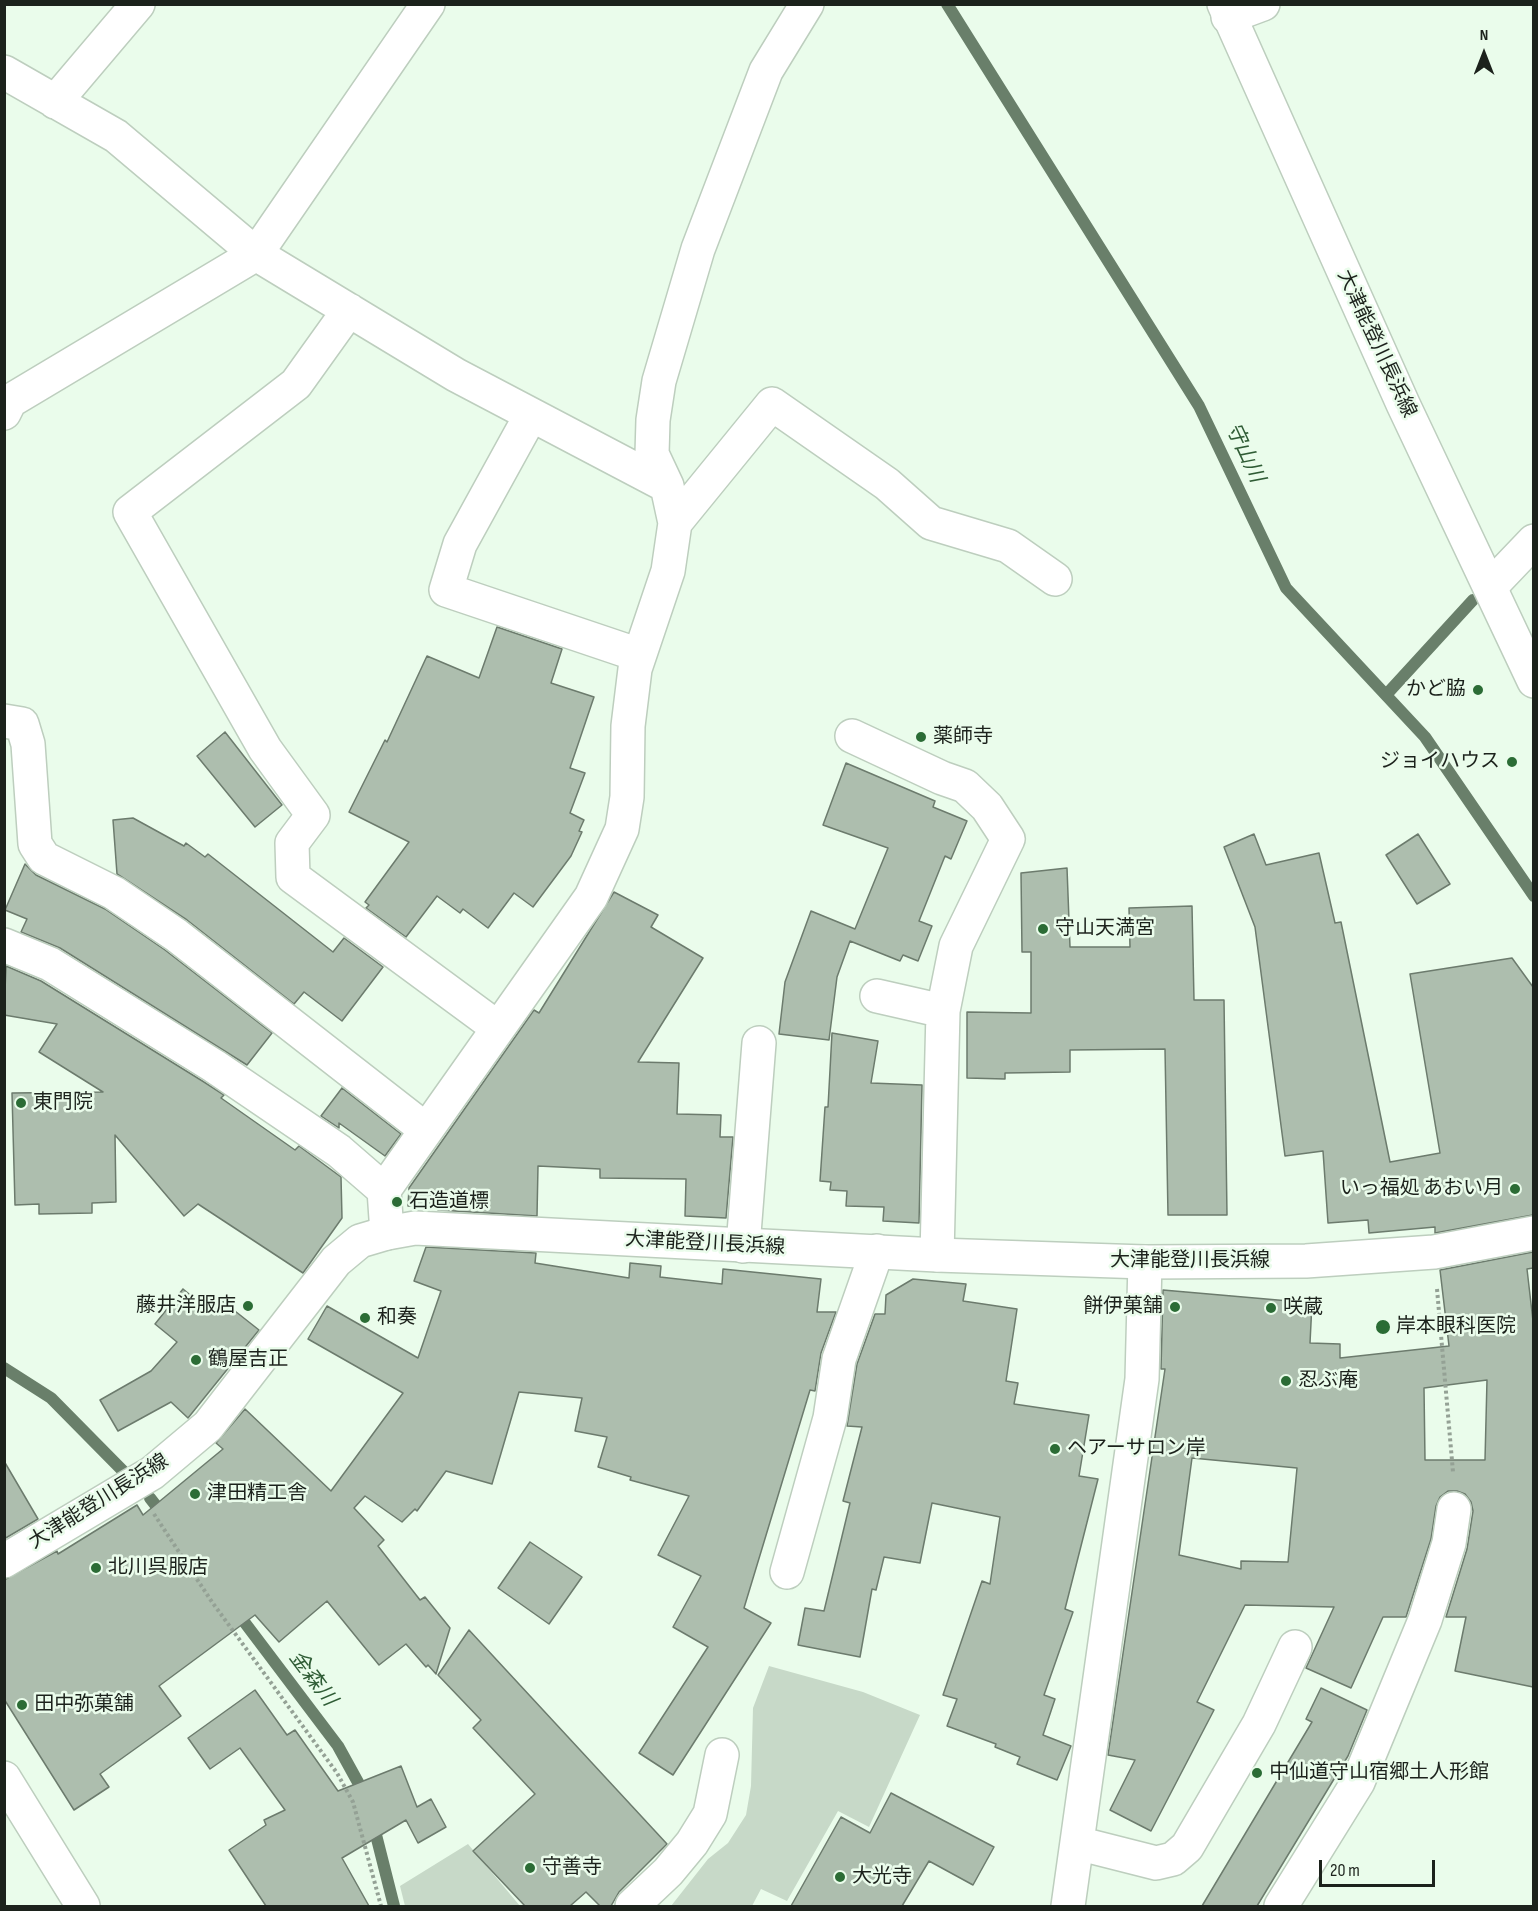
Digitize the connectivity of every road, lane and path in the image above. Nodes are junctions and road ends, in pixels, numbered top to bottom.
1 (138, 4) edge
2 (428, 4) edge
3 (807, 4) edge
4 (1263, 4) edge
5 (1226, 11) edge
6 (4, 72) edge
7 (55, 102) junction
8 (256, 254) junction
9 (349, 310) junction
10 (4, 413) edge
11 (531, 415) junction
12 (667, 486) junction
13 (675, 523) junction
14 (1533, 541) edge
15 (1055, 579) dead end
16 (1490, 587) junction
17 (639, 655) junction
18 (1533, 681) edge
19 (4, 721) edge
20 (852, 736) dead end
21 (4, 945) edge
22 (877, 996) dead end
23 (943, 1011) junction
24 (498, 1028) junction
25 (759, 1042) dead end
26 (425, 1129) junction
27 (384, 1190) junction
28 (387, 1233) junction
29 (1533, 1233) edge
30 (743, 1246) junction
31 (877, 1251) junction
32 (1434, 1252) junction
33 (937, 1255) junction
34 (1145, 1262) junction
35 (131, 1485) junction
36 (1454, 1509) joint
37 (4, 1561) edge
38 (787, 1572) dead end
39 (1295, 1647) dead end
40 (722, 1755) dead end
41 (4, 1778) edge
42 (1077, 1843) junction
43 (83, 1906) edge
44 (381, 1906) edge
45 (632, 1906) edge
46 (1068, 1906) edge
47 (1281, 1906) edge

1 - 7 street
2 - 8 street
3 - 12 street
4 - 5 street
5 - 16 street, 大津能登川長浜線
6 - 7 street
7 - 8 street
8 - 9 street
8 - 10 street
9 - 11 street
9 - 24 street
11 - 12 street
11 - 17 street
12 - 13 street
13 - 15 street
13 - 17 street
14 - 16 street
16 - 18 street, 大津能登川長浜線
17 - 24 street
19 - 26 street
20 - 23 street
21 - 27 street
22 - 23 street
23 - 33 street
24 - 26 street
25 - 30 street
26 - 27 street
27 - 28 street
28 - 30 street, 大津能登川長浜線
28 - 35 street, 大津能登川長浜線
29 - 32 street, 大津能登川長浜線
30 - 31 street, 大津能登川長浜線
31 - 33 street, 大津能登川長浜線
31 - 38 street
32 - 34 street, 大津能登川長浜線
32 - 36 path
33 - 34 street, 大津能登川長浜線
34 - 42 street
35 - 37 street, 大津能登川長浜線
35 - 44 path
36 - 47 street
39 - 42 street
40 - 45 street
41 - 43 street
42 - 46 street

